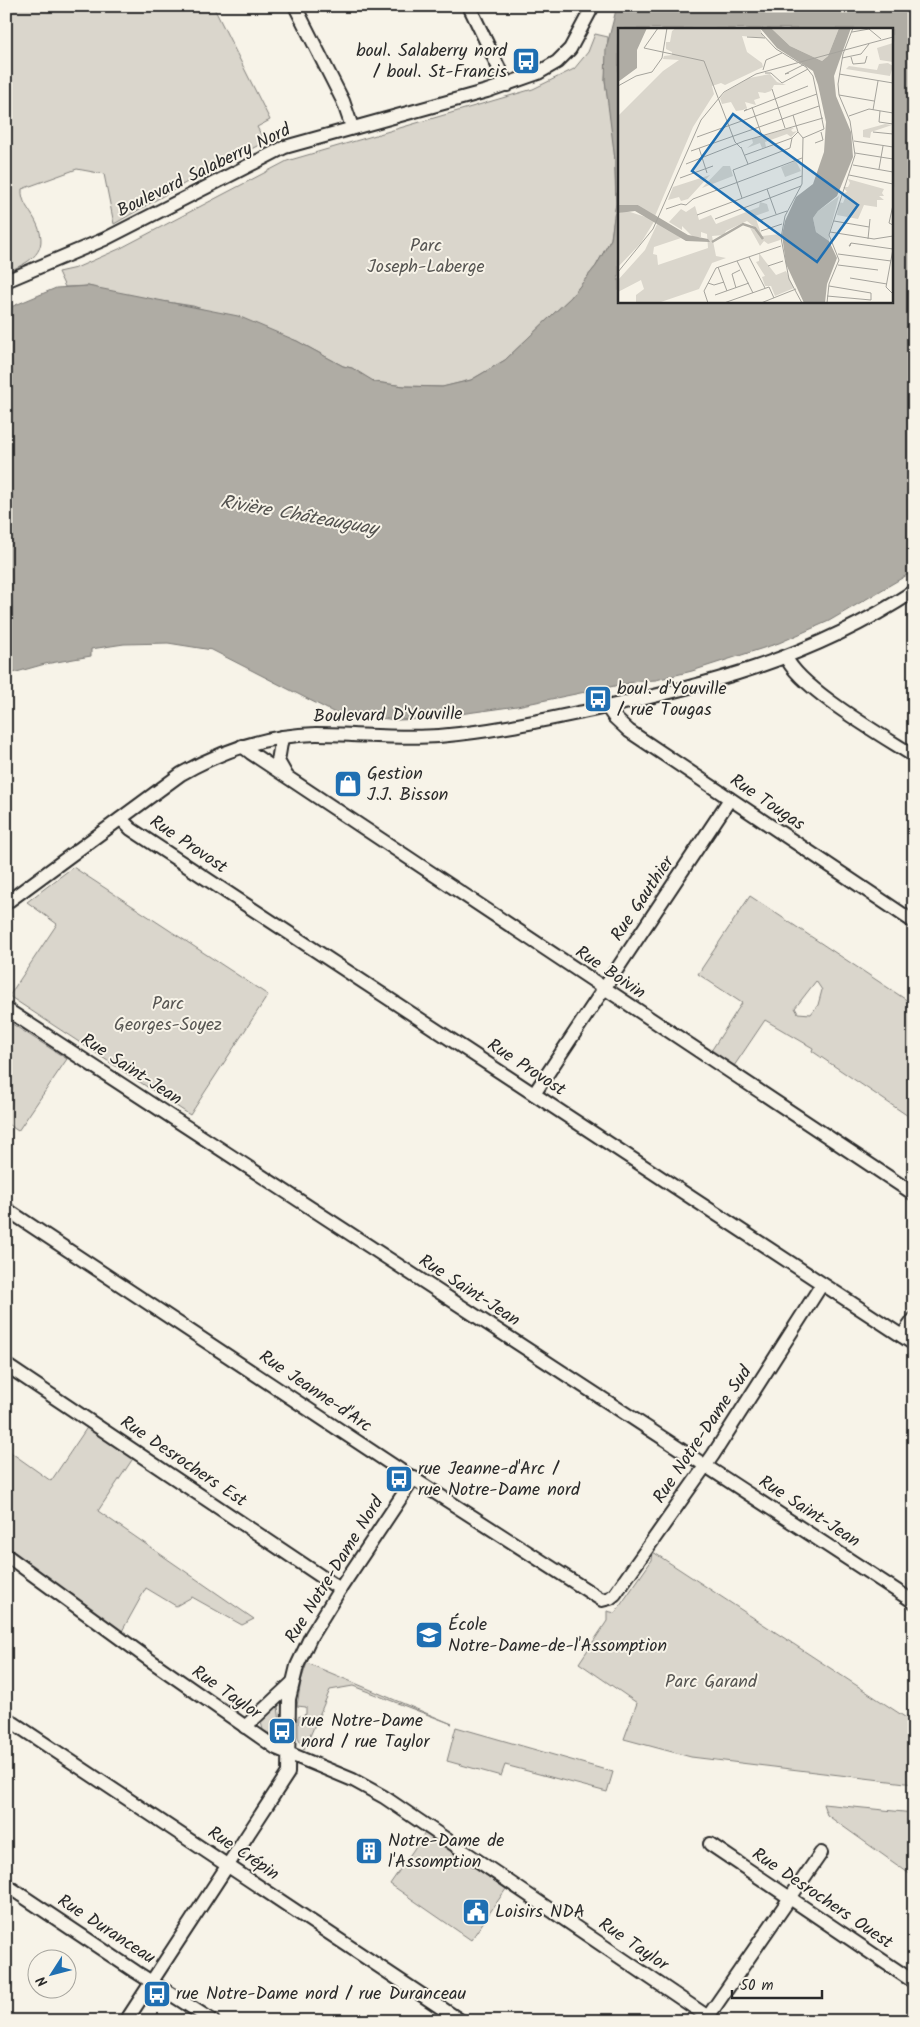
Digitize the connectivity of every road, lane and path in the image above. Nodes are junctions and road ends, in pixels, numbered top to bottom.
1 (295, 6) edge
2 (469, 6) edge
3 (593, 6) edge
4 (507, 85) junction
5 (352, 127) junction
6 (6, 281) edge
7 (914, 591) edge
8 (786, 657) junction
9 (607, 707) junction
10 (282, 737) junction
11 (242, 746) junction
12 (914, 756) edge
13 (289, 779) junction
14 (730, 799) junction
15 (121, 819) junction
16 (6, 904) edge
17 (914, 922) edge
18 (604, 989) junction
19 (6, 1009) edge
20 (534, 1094) junction
21 (914, 1194) edge
22 (6, 1209) edge
23 (822, 1284) junction
24 (914, 1319) edge
25 (902, 1336) junction
26 (914, 1344) edge
27 (6, 1365) edge
28 (705, 1465) junction
29 (414, 1478) junction
30 (6, 1555) edge
31 (340, 1589) junction
32 (607, 1600) joint
33 (914, 1602) edge
34 (292, 1683) junction
35 (6, 1718) edge
36 (245, 1727) junction
37 (290, 1754) junction
38 (710, 1844) dead end
39 (821, 1853) dead end
40 (229, 1866) junction
41 (6, 1885) edge
42 (790, 1898) junction
43 (152, 1981) junction
44 (914, 1982) edge
45 (709, 2019) edge
46 (126, 2021) edge
47 (213, 2021) edge
48 (461, 2021) edge

1 - 5 street
2 - 4 street
3 - 4 street, Boulevard Salaberry Nord
4 - 5 street, Boulevard Salaberry Nord
5 - 6 street, Boulevard Salaberry Nord
7 - 8 street, Boulevard D'Youville
8 - 9 street, Boulevard D'Youville
8 - 12 street
9 - 10 street, Boulevard D'Youville
9 - 14 street, Rue Tougas
10 - 11 street, Boulevard D'Youville
10 - 13 street
11 - 13 street, Rue Boivin
11 - 15 street, Boulevard D'Youville
13 - 18 street, Rue Boivin
14 - 17 street, Rue Tougas
14 - 18 street, Rue Gauthier
15 - 16 street, Boulevard D'Youville
15 - 20 street, Rue Provost
18 - 20 street, Rue Gauthier
18 - 21 street, Rue Boivin
19 - 28 street, Rue Saint-Jean
20 - 23 street, Rue Provost
22 - 29 street, Rue Jeanne-d'Arc
23 - 25 street, Rue Provost
23 - 28 street, Rue Notre-Dame Sud
24 - 25 street
25 - 26 street, Rue Provost
27 - 31 street, Rue Desrochers Est
28 - 32 street, Rue Notre-Dame Sud
28 - 33 street, Rue Saint-Jean
29 - 31 street, Rue Notre-Dame Nord
29 - 32 street, Rue Jeanne-d'Arc
30 - 36 street, Rue Taylor
31 - 34 street, Rue Notre-Dame Nord
34 - 36 street, Rue Notre-Dame Nord
34 - 37 street, Rue Notre-Dame Nord
35 - 40 street, Rue Crépin
36 - 37 street, Rue Taylor
37 - 40 street, Rue Notre-Dame Nord
37 - 45 street, Rue Taylor
38 - 42 street, Rue Desrochers Ouest
39 - 42 street
40 - 43 street, Rue Notre-Dame Nord
40 - 48 street, Rue Crépin
41 - 43 street, Rue Duranceau
42 - 44 street, Rue Desrochers Ouest
42 - 45 street
43 - 46 street, Rue Notre-Dame Nord
43 - 47 street, Rue Duranceau

